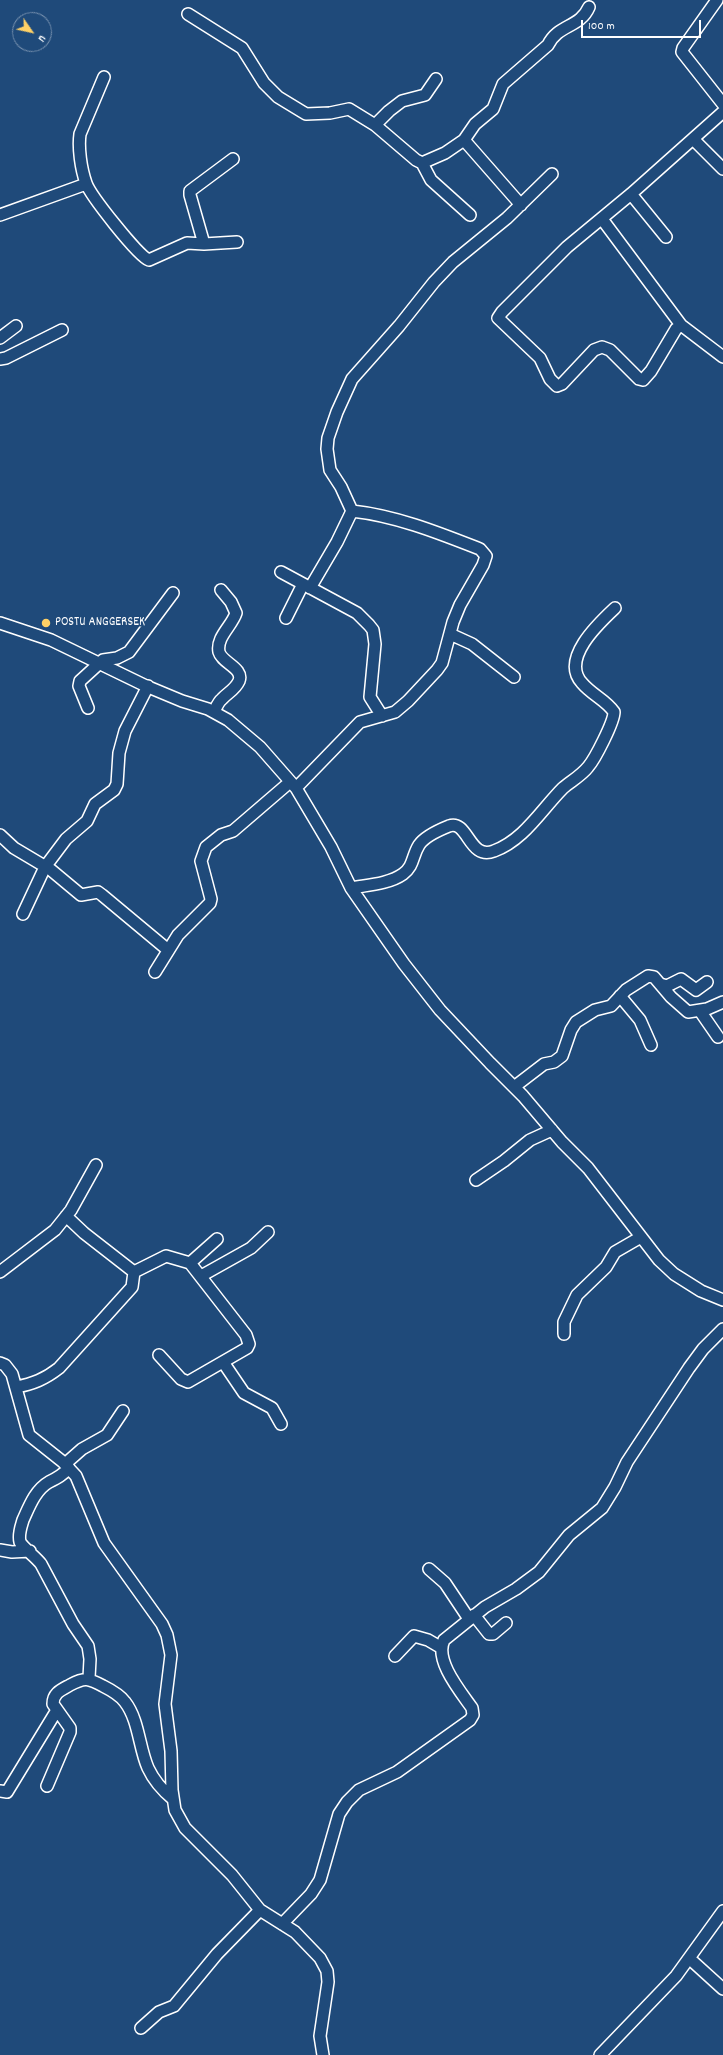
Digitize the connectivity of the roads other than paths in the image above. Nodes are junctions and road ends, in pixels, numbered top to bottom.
1 (717, 0) edge
2 (589, 7) dead end
3 (188, 14) dead end
4 (104, 76) dead end
5 (436, 79) dead end
6 (723, 104) edge
7 (723, 112) edge
8 (375, 125) junction
9 (693, 139) junction
10 (464, 140) junction
11 (233, 160) dead end
12 (422, 163) junction
13 (723, 169) edge
14 (552, 174) dead end
15 (86, 184) junction
16 (631, 194) junction
17 (521, 205) junction
18 (0, 215) edge
19 (470, 215) dead end
20 (602, 219) junction
21 (666, 237) dead end
22 (237, 242) dead end
23 (204, 244) junction
24 (681, 325) junction
25 (16, 326) dead end
26 (62, 330) dead end
27 (0, 338) edge
28 (723, 357) edge
29 (0, 359) edge
30 (352, 512) junction
31 (280, 572) dead end
32 (306, 586) junction
33 (221, 590) dead end
34 (172, 593) dead end
35 (616, 608) dead end
36 (286, 618) dead end
37 (0, 623) edge
38 (450, 634) junction
39 (98, 664) junction
40 (514, 677) dead end
41 (148, 686) junction
42 (88, 708) dead end
43 (214, 712) junction
44 (382, 716) junction
45 (293, 785) junction
46 (0, 835) edge
47 (45, 867) junction
48 (351, 888) junction
49 (23, 914) dead end
50 (168, 950) junction
51 (155, 972) dead end
52 (707, 982) dead end
53 (660, 984) junction
54 (620, 996) junction
55 (723, 1002) edge
56 (700, 1011) junction
57 (718, 1037) dead end
58 (651, 1045) dead end
59 (514, 1087) junction
60 (552, 1130) junction
61 (96, 1165) dead end
62 (476, 1180) dead end
63 (66, 1216) junction
64 (268, 1232) dead end
65 (641, 1237) junction
66 (217, 1239) dead end
67 (190, 1263) junction
68 (0, 1272) edge
69 (134, 1272) junction
70 (201, 1276) junction
71 (723, 1300) edge
72 (723, 1329) edge
73 (564, 1334) dead end
74 (159, 1355) dead end
75 (0, 1362) edge
76 (222, 1362) junction
77 (16, 1387) junction
78 (123, 1411) dead end
79 (281, 1424) dead end
80 (67, 1466) junction
81 (0, 1550) edge
82 (30, 1551) junction
83 (429, 1569) dead end
84 (472, 1617) junction
85 (506, 1623) dead end
86 (440, 1647) junction
87 (395, 1656) dead end
88 (89, 1678) junction
89 (57, 1710) junction
90 (47, 1786) dead end
91 (0, 1792) edge
92 (173, 1799) junction
93 (260, 1910) junction
94 (723, 1911) edge
95 (282, 1924) junction
96 (690, 1959) junction
97 (723, 1988) edge
98 (141, 2028) dead end
99 (323, 2055) edge
100 (600, 2055) edge

1 - 6 street
2 - 10 street
3 - 8 street
4 - 15 street
5 - 8 street
7 - 9 street
8 - 12 street
9 - 13 street
9 - 16 street
10 - 12 street
10 - 17 street
11 - 23 street
12 - 19 street
14 - 17 street
15 - 18 street
15 - 23 street
16 - 20 street
16 - 21 street
17 - 30 street
20 - 24 street
20 - 24 street
22 - 23 street
24 - 28 street
25 - 27 street
26 - 29 street
30 - 32 street
30 - 38 street
31 - 32 street
32 - 36 street
32 - 44 street
33 - 43 street
34 - 39 street
35 - 48 street
37 - 39 street
38 - 40 street
38 - 44 street
39 - 41 street
39 - 42 street
41 - 43 street
41 - 47 street
43 - 45 street
44 - 45 street
45 - 48 street
45 - 50 street
46 - 47 street
47 - 49 street
47 - 50 street
48 - 59 street
50 - 51 street
52 - 53 street
53 - 54 street
53 - 56 street
54 - 58 street
54 - 59 street
55 - 56 street
56 - 57 street
59 - 60 street
60 - 62 street
60 - 65 street
61 - 63 street
63 - 68 street
63 - 69 street
64 - 70 street
65 - 71 street
65 - 73 street
66 - 67 street
67 - 69 street
67 - 70 street
69 - 77 street
70 - 76 street
72 - 84 street
74 - 76 street
75 - 77 street
76 - 79 street
77 - 80 street
78 - 80 street
80 - 82 street
80 - 92 street
81 - 82 street
82 - 88 street
83 - 84 street
84 - 85 street
84 - 86 street
86 - 87 street
86 - 95 street
88 - 89 street
88 - 92 street
89 - 90 street
89 - 91 street
92 - 93 street
93 - 95 street
93 - 98 street
94 - 96 street
95 - 99 street
96 - 97 street
96 - 100 street

